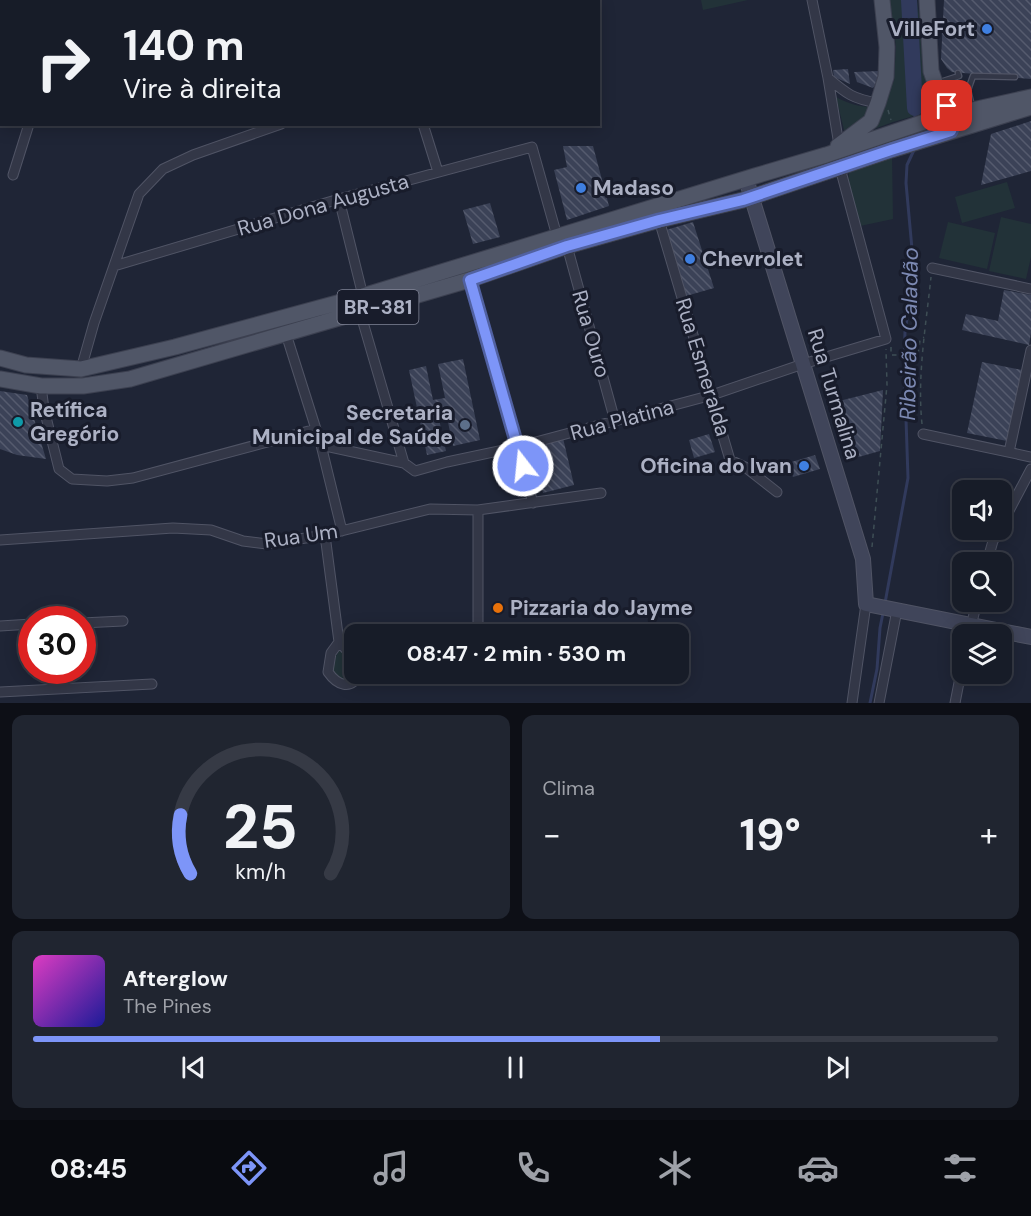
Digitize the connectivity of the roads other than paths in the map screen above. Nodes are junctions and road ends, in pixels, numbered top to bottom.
1 (812, 0) edge
2 (882, 0) edge
3 (927, 0) edge
4 (973, 76) junction
5 (1015, 77) dead end
6 (828, 78) junction
7 (935, 84) junction
8 (1031, 97) edge
9 (878, 103) junction
10 (1031, 107) edge
11 (973, 109) junction
12 (953, 111) junction
13 (28, 126) edge
14 (274, 126) edge
15 (424, 126) edge
16 (944, 133) junction
17 (846, 145) junction
18 (532, 147) joint
19 (840, 168) junction
20 (438, 172) junction
21 (13, 175) dead end
22 (746, 179) junction
23 (752, 197) junction
24 (339, 199) junction
25 (659, 220) junction
26 (562, 241) junction
27 (114, 267) junction
28 (932, 268) road end
29 (470, 280) junction
30 (1030, 286) edge
31 (363, 296) junction
32 (360, 312) junction
33 (286, 334) junction
34 (1031, 350) edge
35 (0, 358) edge
36 (803, 364) junction
37 (81, 369) junction
38 (0, 379) edge
39 (41, 386) junction
40 (712, 395) junction
41 (615, 421) junction
42 (316, 429) junction
43 (923, 434) road end
44 (321, 445) junction
45 (517, 447) junction
46 (1009, 452) junction
47 (1031, 457) edge
48 (404, 463) junction
49 (1031, 469) edge
50 (777, 492) dead end
51 (601, 493) dead end
52 (533, 503) junction
53 (1012, 505) edge
54 (478, 510) junction
55 (342, 531) junction
56 (324, 536) junction
57 (0, 540) edge
58 (867, 604) junction
59 (895, 610) junction
60 (123, 621) dead end
61 (96, 622) edge
62 (478, 624) edge
63 (18, 625) edge
64 (952, 625) edge
65 (0, 626) edge
66 (1012, 635) edge
67 (1031, 637) edge
68 (339, 642) junction
69 (344, 647) edge
70 (153, 684) dead end
71 (350, 684) edge
72 (959, 684) edge
73 (0, 692) edge
74 (852, 703) edge
75 (879, 703) edge
76 (955, 703) edge

1 - 6 street
2 - 9 main road
3 - 7 main road
4 - 5 lane
4 - 7 lane
4 - 11 lane
6 - 9 street
6 - 17 street
7 - 12 main road
8 - 11 main road
9 - 17 main road
10 - 16 main road
11 - 12 main road
12 - 16 main road
12 - 17 main road, BR-381
13 - 21 street
14 - 27 street
15 - 20 street
16 - 19 main road, BR-381
17 - 22 main road, BR-381
18 - 20 street, Rua Dona Augusta
18 - 26 street, Rua Ouro
19 - 23 main road, BR-381
19 - 36 street, Rua Platina
20 - 24 street, Rua Dona Augusta
22 - 23 main road, Rua Turmalina
22 - 26 main road, BR-381
23 - 25 main road, BR-381
23 - 36 main road, Rua Turmalina
24 - 27 street, Rua Dona Augusta
24 - 31 street
25 - 26 main road, BR-381
25 - 40 street, Rua Esmeralda
26 - 29 main road, BR-381
26 - 31 main road, BR-381
26 - 41 street, Rua Ouro
27 - 37 street
28 - 30 street
29 - 32 main road, BR-381
29 - 45 street
31 - 37 main road, BR-381
32 - 33 main road, BR-381
32 - 48 street
33 - 39 main road, BR-381
33 - 42 street
34 - 46 street
35 - 37 main road, BR-381
36 - 40 street, Rua Platina
36 - 58 main road, Rua Turmalina
38 - 39 main road, BR-381
39 - 42 street
40 - 41 street, Rua Platina
40 - 50 street, Rua Esmeralda
41 - 45 street, Rua Platina
42 - 44 street
43 - 46 street
44 - 48 street, Rua Platina
44 - 55 street
45 - 48 street, Rua Platina
45 - 52 street
46 - 47 street
49 - 53 street
51 - 52 street, Rua Um
52 - 54 street, Rua Um
54 - 55 street, Rua Um
54 - 62 street
55 - 56 street, Rua Um
56 - 57 street, Rua Um
56 - 68 street
58 - 59 main road
58 - 74 street
59 - 64 main road
59 - 75 street
60 - 61 street
63 - 65 street
66 - 67 main road
68 - 69 street
68 - 71 street
70 - 73 street
72 - 76 street

